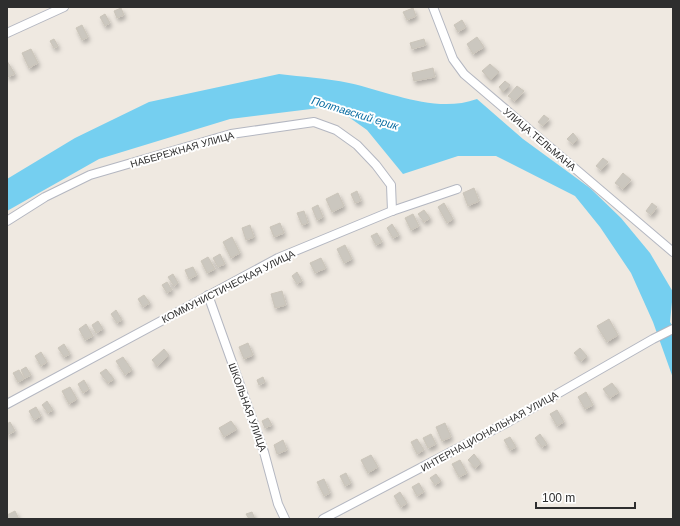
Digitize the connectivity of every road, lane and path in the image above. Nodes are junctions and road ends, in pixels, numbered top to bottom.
1 (64, 7) edge
2 (433, 7) edge
3 (7, 33) edge
4 (458, 188) dead end
5 (392, 211) junction
6 (7, 221) edge
7 (673, 252) edge
8 (208, 295) junction
9 (673, 329) edge
10 (7, 404) edge
11 (285, 519) edge
12 (323, 519) edge

1 - 3 street
2 - 7 street, УЛИЦА ТЕЛЬМАНА
4 - 5 street, КОММУНИСТИЧЕСКАЯ УЛИЦА
5 - 6 street, НАБЕРЕЖНАЯ УЛИЦА
5 - 8 street, КОММУНИСТИЧЕСКАЯ УЛИЦА
8 - 10 street, КОММУНИСТИЧЕСКАЯ УЛИЦА
8 - 11 street, ШКОЛЬНАЯ УЛИЦА
9 - 12 street, ИНТЕРНАЦИОНАЛЬНАЯ УЛИЦА

